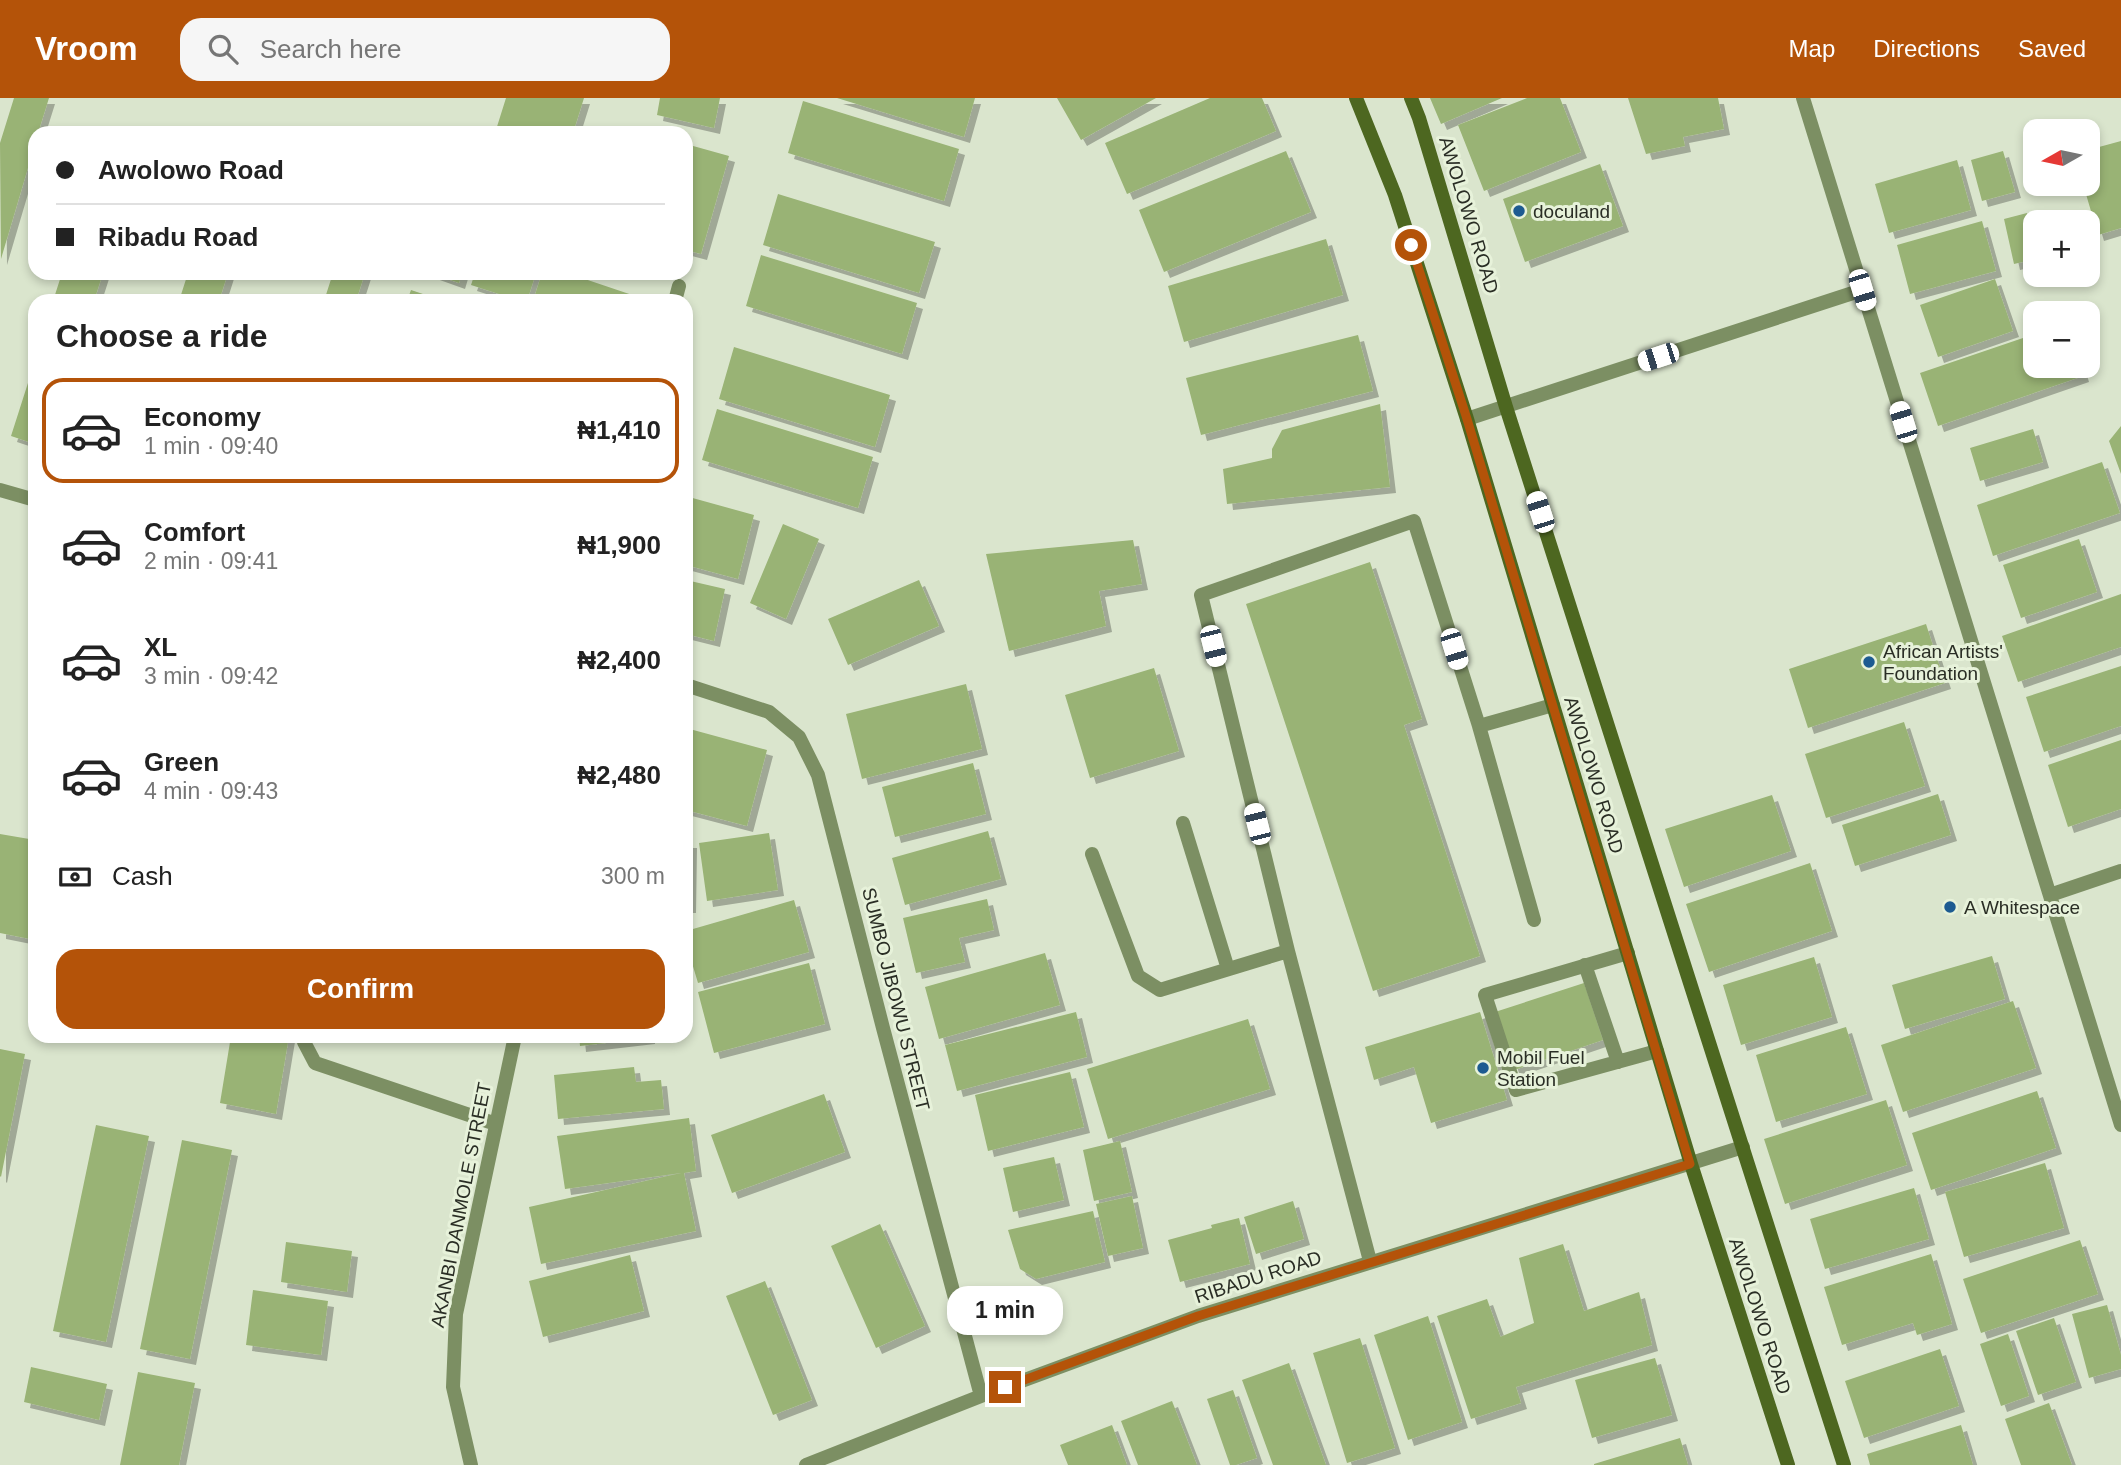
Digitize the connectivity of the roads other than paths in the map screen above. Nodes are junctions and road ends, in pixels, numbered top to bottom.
1 (1356, 98) edge
2 (1411, 98) edge
3 (1803, 98) edge
4 (679, 286) dead end
5 (1862, 290) junction
6 (677, 294) edge
7 (1506, 407) junction
8 (1467, 419) junction
9 (0, 490) edge
10 (28, 498) edge
11 (693, 687) edge
12 (1553, 705) junction
13 (1479, 726) junction
14 (1183, 823) dead end
15 (1092, 854) dead end
16 (2121, 871) edge
17 (2050, 895) junction
18 (1534, 920) dead end
19 (1288, 951) junction
20 (1628, 953) junction
21 (1585, 965) junction
22 (1228, 970) junction
23 (305, 1043) edge
24 (513, 1043) edge
25 (1657, 1051) junction
26 (1618, 1062) junction
27 (496, 1124) junction
28 (2121, 1125) edge
29 (1743, 1147) junction
30 (1690, 1164) junction
31 (1370, 1261) junction
32 (981, 1396) junction
33 (471, 1465) edge
34 (806, 1465) edge
35 (1788, 1465) edge
36 (1844, 1465) edge

1 - 8 main road, AWOLOWO ROAD
2 - 7 main road, AWOLOWO ROAD
3 - 5 street
4 - 6 street
5 - 7 street
5 - 17 street
7 - 8 street
7 - 29 main road, AWOLOWO ROAD
8 - 12 main road, AWOLOWO ROAD
9 - 10 street
11 - 32 street, SUMBO JIBOWU STREET
12 - 13 street
12 - 20 main road, AWOLOWO ROAD
13 - 18 street
13 - 19 street
14 - 22 street
15 - 22 street
16 - 17 street
17 - 28 street
19 - 22 street
19 - 31 street
20 - 21 street
20 - 25 main road, AWOLOWO ROAD
21 - 26 street
21 - 26 street
23 - 27 street
24 - 27 street, AKANBI DANMOLE STREET
25 - 26 street
25 - 30 main road, AWOLOWO ROAD
27 - 33 street, AKANBI DANMOLE STREET
29 - 30 street, RIBADU ROAD
29 - 36 main road, AWOLOWO ROAD
30 - 31 street, RIBADU ROAD
30 - 35 main road, AWOLOWO ROAD
31 - 32 street, RIBADU ROAD
32 - 34 street, RIBADU ROAD

